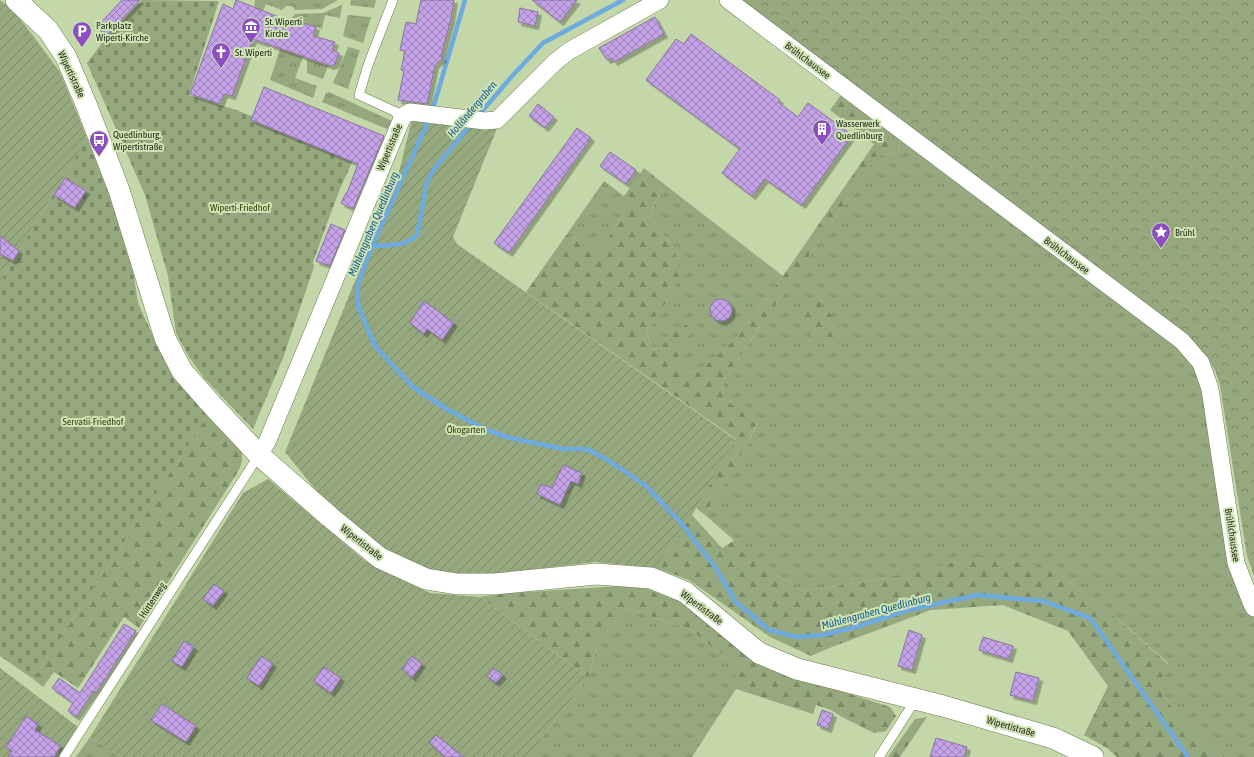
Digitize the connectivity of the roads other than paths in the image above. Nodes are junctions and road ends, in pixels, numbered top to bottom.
1 (16, 0) edge
2 (393, 0) edge
3 (660, 0) edge
4 (728, 0) edge
5 (400, 122) junction
6 (259, 455) junction
7 (1254, 608) edge
8 (916, 700) junction
9 (64, 757) edge
10 (879, 757) edge
11 (1092, 757) edge

1 - 6 street, Wipertistraße
2 - 5 lane
3 - 5 street, Wipertistraße
4 - 7 street, Brühlchaussee
5 - 6 street, Wipertistraße
6 - 8 street, Wipertistraße
6 - 9 lane, Hüttenweg
8 - 10 lane
8 - 11 street, Wipertistraße

